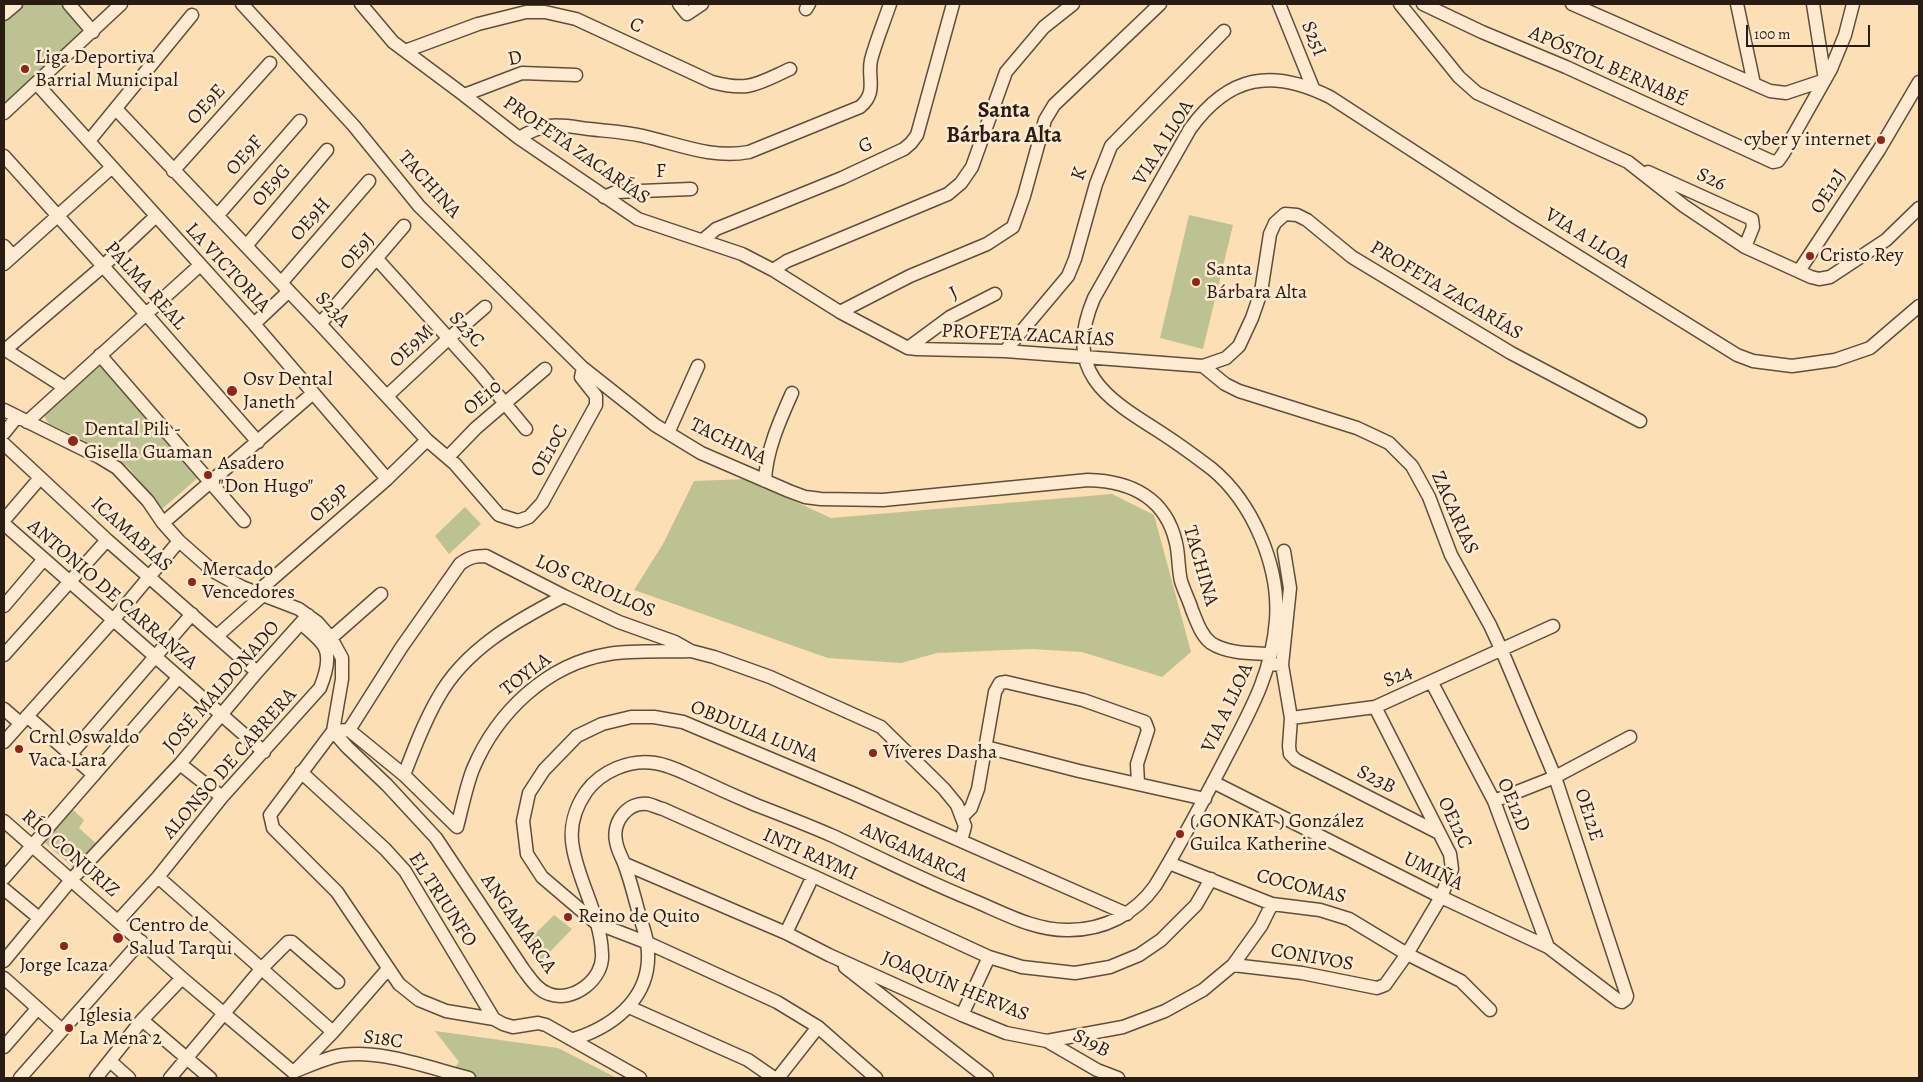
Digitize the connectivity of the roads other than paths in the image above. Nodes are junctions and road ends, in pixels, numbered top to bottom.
1 (16, 4) edge
2 (69, 4) edge
3 (121, 4) edge
4 (242, 4) edge
5 (361, 4) edge
6 (679, 4) edge
7 (702, 4) edge
8 (890, 4) edge
9 (952, 4) edge
10 (1074, 4) edge
11 (1160, 4) edge
12 (1279, 4) edge
13 (1400, 4) edge
14 (1423, 4) edge
15 (1572, 4) edge
16 (1737, 4) edge
17 (1813, 4) edge
18 (1854, 4) edge
19 (4, 14) edge
20 (192, 15) dead end
21 (1224, 31) dead end
22 (93, 32) junction
23 (405, 52) junction
24 (270, 63) dead end
25 (790, 69) dead end
26 (576, 74) dead end
27 (1825, 80) junction
28 (1919, 82) edge
29 (37, 84) junction
30 (1754, 84) junction
31 (1313, 88) junction
32 (464, 94) junction
33 (116, 109) junction
34 (4, 113) edge
35 (300, 121) dead end
36 (519, 138) junction
37 (89, 141) junction
38 (327, 150) dead end
39 (4, 156) edge
40 (1628, 162) junction
41 (111, 168) junction
42 (173, 171) junction
43 (369, 181) dead end
44 (691, 189) dead end
45 (604, 197) junction
46 (1919, 208) edge
47 (58, 216) junction
48 (217, 216) junction
49 (155, 217) junction
50 (404, 226) dead end
51 (703, 240) junction
52 (4, 246) edge
53 (246, 246) junction
54 (1745, 247) junction
55 (376, 259) junction
56 (8, 260) edge
57 (199, 266) junction
58 (102, 267) junction
59 (773, 270) junction
60 (1799, 271) junction
61 (285, 287) junction
62 (995, 294) dead end
63 (1919, 306) edge
64 (485, 307) dead end
65 (840, 312) junction
66 (146, 314) junction
67 (254, 324) junction
68 (320, 324) junction
69 (448, 339) junction
70 (908, 348) junction
71 (4, 349) edge
72 (1005, 351) junction
73 (1084, 355) junction
74 (100, 356) junction
75 (698, 366) dead end
76 (1203, 366) junction
77 (584, 368) junction
78 (545, 370) dead end
79 (64, 387) junction
80 (792, 393) dead end
81 (312, 394) junction
82 (387, 396) junction
83 (506, 404) junction
84 (4, 410) edge
85 (22, 419) junction
86 (1640, 421) dead end
87 (526, 429) dead end
88 (4, 433) edge
89 (668, 433) junction
90 (427, 440) junction
91 (258, 442) junction
92 (4, 444) edge
93 (448, 457) junction
94 (40, 478) junction
95 (387, 478) junction
96 (765, 481) junction
97 (211, 482) junction
98 (529, 517) joint
99 (4, 520) edge
100 (244, 521) dead end
101 (163, 523) junction
102 (4, 524) edge
103 (107, 540) junction
104 (179, 540) junction
105 (1284, 551) dead end
106 (44, 559) junction
107 (149, 576) junction
108 (70, 582) junction
109 (381, 594) dead end
110 (259, 595) junction
111 (564, 596) junction
112 (4, 606) edge
113 (192, 614) junction
114 (114, 619) junction
115 (305, 619) junction
116 (1553, 626) dead end
117 (217, 636) junction
118 (331, 638) junction
119 (691, 650) junction
120 (1502, 651) junction
121 (4, 655) edge
122 (155, 657) junction
123 (1274, 661) junction
124 (257, 672) junction
125 (178, 678) junction
126 (1432, 683) junction
127 (1375, 707) junction
128 (4, 709) edge
129 (222, 716) junction
130 (1291, 718) junction
131 (23, 720) junction
132 (349, 730) junction
133 (333, 731) junction
134 (1630, 737) dead end
135 (4, 742) edge
136 (986, 747) junction
137 (264, 752) junction
138 (70, 755) junction
139 (180, 764) junction
140 (301, 772) junction
141 (94, 775) junction
142 (404, 775) junction
143 (1555, 777) junction
144 (1213, 782) junction
145 (1138, 783) junction
146 (222, 797) junction
147 (1205, 799) junction
148 (1494, 801) junction
149 (963, 816) junction
150 (4, 821) edge
151 (1439, 833) junction
152 (961, 841) junction
153 (32, 846) junction
154 (1170, 863) junction
155 (625, 864) junction
156 (813, 876) junction
157 (158, 877) junction
158 (4, 878) edge
159 (1211, 879) junction
160 (71, 880) junction
161 (4, 888) edge
162 (1442, 897) junction
163 (1272, 904) junction
164 (1127, 914) junction
165 (39, 918) junction
166 (118, 920) junction
167 (596, 923) junction
168 (786, 933) junction
169 (140, 942) junction
170 (648, 943) junction
171 (1548, 947) junction
172 (1407, 954) junction
173 (829, 955) junction
174 (989, 957) junction
175 (4, 962) edge
176 (1233, 965) junction
177 (262, 968) junction
178 (388, 969) junction
179 (4, 978) edge
180 (182, 978) junction
181 (338, 982) dead end
182 (1385, 985) joint
183 (1627, 996) joint
184 (629, 1008) junction
185 (37, 1009) junction
186 (1490, 1010) dead end
187 (224, 1014) junction
188 (962, 1015) junction
189 (494, 1019) junction
190 (142, 1020) junction
191 (818, 1027) junction
192 (62, 1030) junction
193 (333, 1032) junction
194 (574, 1040) junction
195 (1047, 1041) junction
196 (4, 1048) edge
197 (188, 1058) junction
198 (110, 1061) junction
199 (290, 1075) edge
200 (20, 1078) edge
201 (96, 1078) edge
202 (129, 1078) edge
203 (170, 1078) edge
204 (210, 1078) edge
205 (469, 1078) edge
206 (640, 1078) edge
207 (774, 1078) edge
208 (778, 1078) edge
209 (876, 1078) edge
210 (987, 1078) edge
211 (1118, 1078) edge

1 - 19 street
2 - 22 street
3 - 22 street
4 - 77 street, TACHINA
5 - 23 street, PROFETA ZACARÍAS
6 - 7 street
8 - 36 street
9 - 51 street, G
10 - 59 street
11 - 65 street
12 - 31 street, S25I
13 - 40 street
14 - 27 street, APÓSTOL BERNABÉ
15 - 30 street
16 - 30 street
17 - 27 street
18 - 27 street
20 - 33 street
21 - 72 street, K
22 - 29 street
23 - 25 street, C
23 - 32 street, PROFETA ZACARÍAS
24 - 42 street, OE9E
26 - 32 street, D
27 - 30 street
28 - 60 street, OE12J
29 - 34 street
29 - 37 street, LA VICTORIA
31 - 63 street, VIA A LLOA
31 - 73 street, VIA A LLOA
32 - 36 street, PROFETA ZACARÍAS
33 - 37 street
33 - 42 street, S23A
35 - 48 street, OE9F
36 - 45 street, PROFETA ZACARÍAS
37 - 41 street, LA VICTORIA
38 - 53 street, OE9G
39 - 47 street, PALMA REAL
40 - 54 street
40 - 54 street, S26
41 - 47 street
41 - 49 street, LA VICTORIA
42 - 48 street, S23A
43 - 61 street, OE9H
44 - 45 street, F
45 - 51 street, PROFETA ZACARÍAS
46 - 60 street
47 - 56 street
47 - 58 street, PALMA REAL
48 - 53 street, S23A
49 - 57 street, LA VICTORIA
49 - 58 street
50 - 55 street, OE9J
51 - 59 street, PROFETA ZACARÍAS
52 - 56 street
53 - 61 street, S23A
54 - 60 street
55 - 68 street, OE9J
55 - 69 street, S23C
57 - 66 street
57 - 67 street, LA VICTORIA
58 - 66 street, PALMA REAL
58 - 71 street
59 - 65 street, PROFETA ZACARÍAS
61 - 67 street, OE9H
61 - 68 street, S23A
62 - 70 street, J
64 - 69 street, OE9M
65 - 70 street, PROFETA ZACARÍAS
66 - 74 street
66 - 91 street, PALMA REAL
67 - 81 street, LA VICTORIA
68 - 82 street, S23A
69 - 82 street, OE9M
69 - 83 street, S23C
70 - 72 street, PROFETA ZACARÍAS
71 - 79 street
72 - 73 street, PROFETA ZACARÍAS
73 - 76 street, PROFETA ZACARÍAS
73 - 123 street, VIA A LLOA
74 - 79 street
74 - 97 street
75 - 89 street
76 - 86 street, PROFETA ZACARÍAS
76 - 120 street, ZACARIAS
77 - 89 street, TACHINA
77 - 98 street, OE10C
78 - 83 street, OE10
79 - 85 street
80 - 96 street
81 - 91 street
81 - 95 street, LA VICTORIA
82 - 90 street, S23A
83 - 87 street, S23C
83 - 93 street, OE10
84 - 85 street
85 - 88 street
85 - 101 street
89 - 96 street, TACHINA
90 - 93 street, S23A
90 - 95 street, OE9P
91 - 97 street
92 - 94 street, ICAMABIAS
93 - 98 street, S23A
94 - 99 street
94 - 103 street, ICAMABIAS
95 - 110 street, OE9P
96 - 123 street, TACHINA
97 - 100 street
97 - 101 street
101 - 104 street
102 - 106 street, ANTONIO DE CARRANZA
103 - 107 street, ICAMABIAS
103 - 108 street
104 - 107 street
104 - 110 street
105 - 123 street
106 - 108 street, ANTONIO DE CARRANZA
106 - 112 street
107 - 113 street, ICAMABIAS
107 - 114 street
108 - 114 street, ANTONIO DE CARRANZA
108 - 121 street
109 - 118 street
110 - 115 street
110 - 117 street, OE9P
111 - 119 street, LOS CRIOLLOS
111 - 132 street, LOS CRIOLLOS
111 - 142 street
113 - 117 street, ICAMABIAS
113 - 122 street
114 - 122 street, ANTONIO DE CARRANZA
114 - 131 street
115 - 118 street
115 - 124 street, JOSÉ MALDONADO
115 - 137 street, ALONSO DE CABRERA
116 - 120 street, S24
117 - 124 street, ICAMABIAS
118 - 133 street
119 - 142 street, TOYLA
119 - 149 street, LOS CRIOLLOS
120 - 126 street, S24
120 - 143 street, OE12E
122 - 125 street, ANTONIO DE CARRANZA
122 - 138 street
123 - 130 street
123 - 144 street, VIA A LLOA
124 - 129 street, JOSÉ MALDONADO
125 - 129 street, ANTONIO DE CARRANZA
125 - 141 street
126 - 127 street, S24
126 - 148 street, OE12D
127 - 130 street, S24
127 - 151 street, OE12C
128 - 131 street
129 - 137 street, ANTONIO DE CARRANZA
129 - 139 street, JOSÉ MALDONADO
130 - 151 street, S23B
131 - 135 street
131 - 138 street
132 - 133 street
132 - 142 street
133 - 140 street
133 - 167 street, ANGAMARCA
134 - 143 street
136 - 145 street
136 - 145 street
136 - 149 street
137 - 146 street, ALONSO DE CABRERA
138 - 141 street
139 - 146 street
139 - 160 street, JOSÉ MALDONADO
140 - 178 street
140 - 189 street, EL TRIUNFO
141 - 153 street
143 - 148 street
143 - 183 street, OE12E
144 - 147 street, VIA A LLOA
144 - 162 street, UMIÑA
145 - 147 street
146 - 157 street, ALONSO DE CABRERA
147 - 154 street, VIA A LLOA
148 - 171 street, OE12D
149 - 152 street
150 - 153 street, RÍO CONURIZ
151 - 162 street, OE12C
152 - 164 street, OBDULIA LUNA
152 - 167 street, OBDULIA LUNA
153 - 158 street
153 - 160 street, RÍO CONURIZ
154 - 159 street, COCOMAS
154 - 164 street, ANGAMARCA
155 - 156 street, INTI RAYMI
155 - 168 street, JOAQUÍN HERVAS
155 - 170 street, INTI RAYMI
156 - 168 street
156 - 174 street, INTI RAYMI
157 - 166 street, ALONSO DE CABRERA
157 - 177 street
159 - 163 street, COCOMAS
159 - 174 street, INTI RAYMI
160 - 165 street, JOSÉ MALDONADO
160 - 166 street, RÍO CONURIZ
161 - 165 street
162 - 171 street, UMIÑA
162 - 172 street, OE12C
163 - 172 street, COCOMAS
163 - 176 street, JOAQUÍN HERVAS
164 - 167 street, ANGAMARCA
165 - 175 street, JOSÉ MALDONADO
166 - 169 street, RÍO CONURIZ
167 - 170 street, OBDULIA LUNA
168 - 173 street, JOAQUÍN HERVAS
169 - 180 street, RÍO CONURIZ
169 - 192 street
170 - 184 street, INTI RAYMI
170 - 191 street, OBDULIA LUNA
171 - 183 street, UMIÑA
172 - 182 street, OE12C
172 - 186 street, COCOMAS
173 - 188 street, JOAQUÍN HERVAS
173 - 210 street
174 - 188 street
176 - 182 street, CONIVOS
176 - 195 street, JOAQUÍN HERVAS
177 - 181 street
177 - 187 street
177 - 193 street
178 - 189 street
178 - 193 street
179 - 185 street
180 - 187 street, RÍO CONURIZ
180 - 190 street
184 - 194 street, INTI RAYMI
184 - 207 street
185 - 192 street
185 - 196 street
187 - 197 street
187 - 199 street, RÍO CONURIZ
188 - 195 street, JOAQUÍN HERVAS
189 - 194 street
190 - 197 street
190 - 198 street
191 - 208 street
191 - 209 street, OBDULIA LUNA
192 - 200 street
193 - 199 street
194 - 206 street
195 - 211 street, S19B
197 - 203 street
197 - 204 street
198 - 201 street
198 - 202 street
199 - 205 street, S18C

